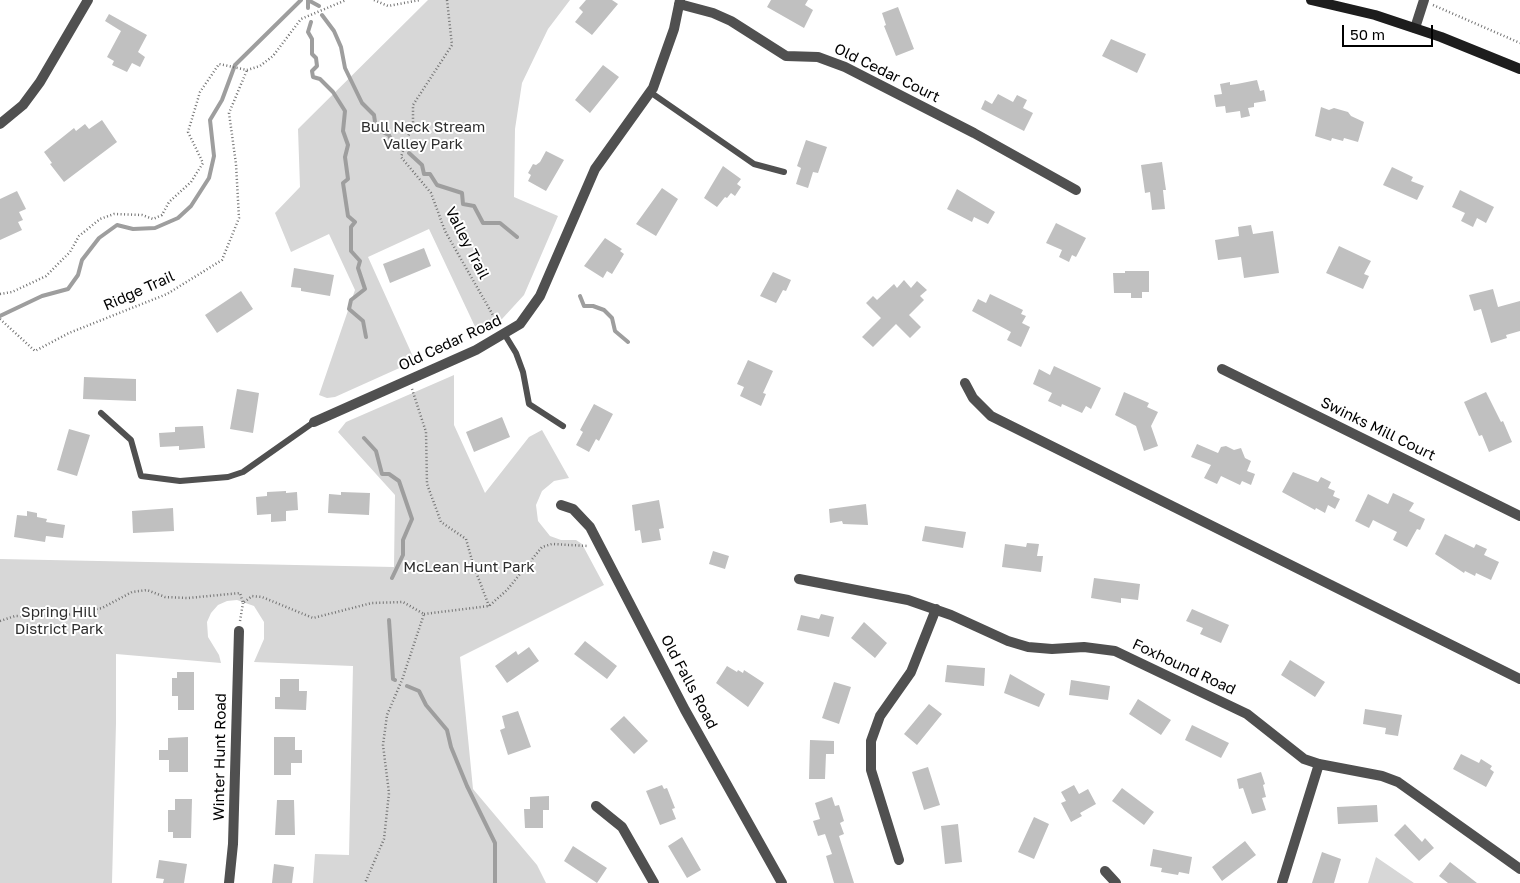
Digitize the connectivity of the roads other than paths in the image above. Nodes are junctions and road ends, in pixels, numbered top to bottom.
1 (88, 0) edge
2 (1311, 0) edge
3 (1424, 0) edge
4 (680, 2) edge
5 (1415, 28) junction
6 (1520, 69) edge
7 (650, 92) junction
8 (0, 124) edge
9 (784, 172) dead end
10 (1076, 190) dead end
11 (505, 335) junction
12 (1222, 369) dead end
13 (965, 383) dead end
14 (101, 413) dead end
15 (314, 422) joint
16 (563, 426) dead end
17 (561, 505) dead end
18 (1520, 516) edge
19 (799, 579) dead end
20 (936, 609) junction
21 (239, 631) road end
22 (1520, 679) edge
23 (1319, 764) junction
24 (596, 806) dead end
25 (899, 860) dead end
26 (1520, 869) edge
27 (1106, 871) dead end
28 (229, 883) edge
29 (654, 883) edge
30 (782, 883) edge
31 (1116, 883) edge
32 (1282, 883) edge

1 - 8 street
2 - 5 main road
3 - 5 street
4 - 7 street, Old Cedar Road
4 - 10 street, Old Cedar Court
5 - 6 main road
7 - 9 lane
7 - 11 street, Old Cedar Road
11 - 15 street, Old Cedar Road
11 - 16 lane
12 - 18 street, Swinks Mill Court
13 - 22 street
14 - 15 lane, Old Cedar Road
17 - 30 street, Old Falls Road
19 - 20 street, Foxhound Road
20 - 23 street, Foxhound Road
20 - 25 street
21 - 28 street, Winter Hunt Road
23 - 26 street, Foxhound Road
23 - 32 street
24 - 29 street
27 - 31 street

